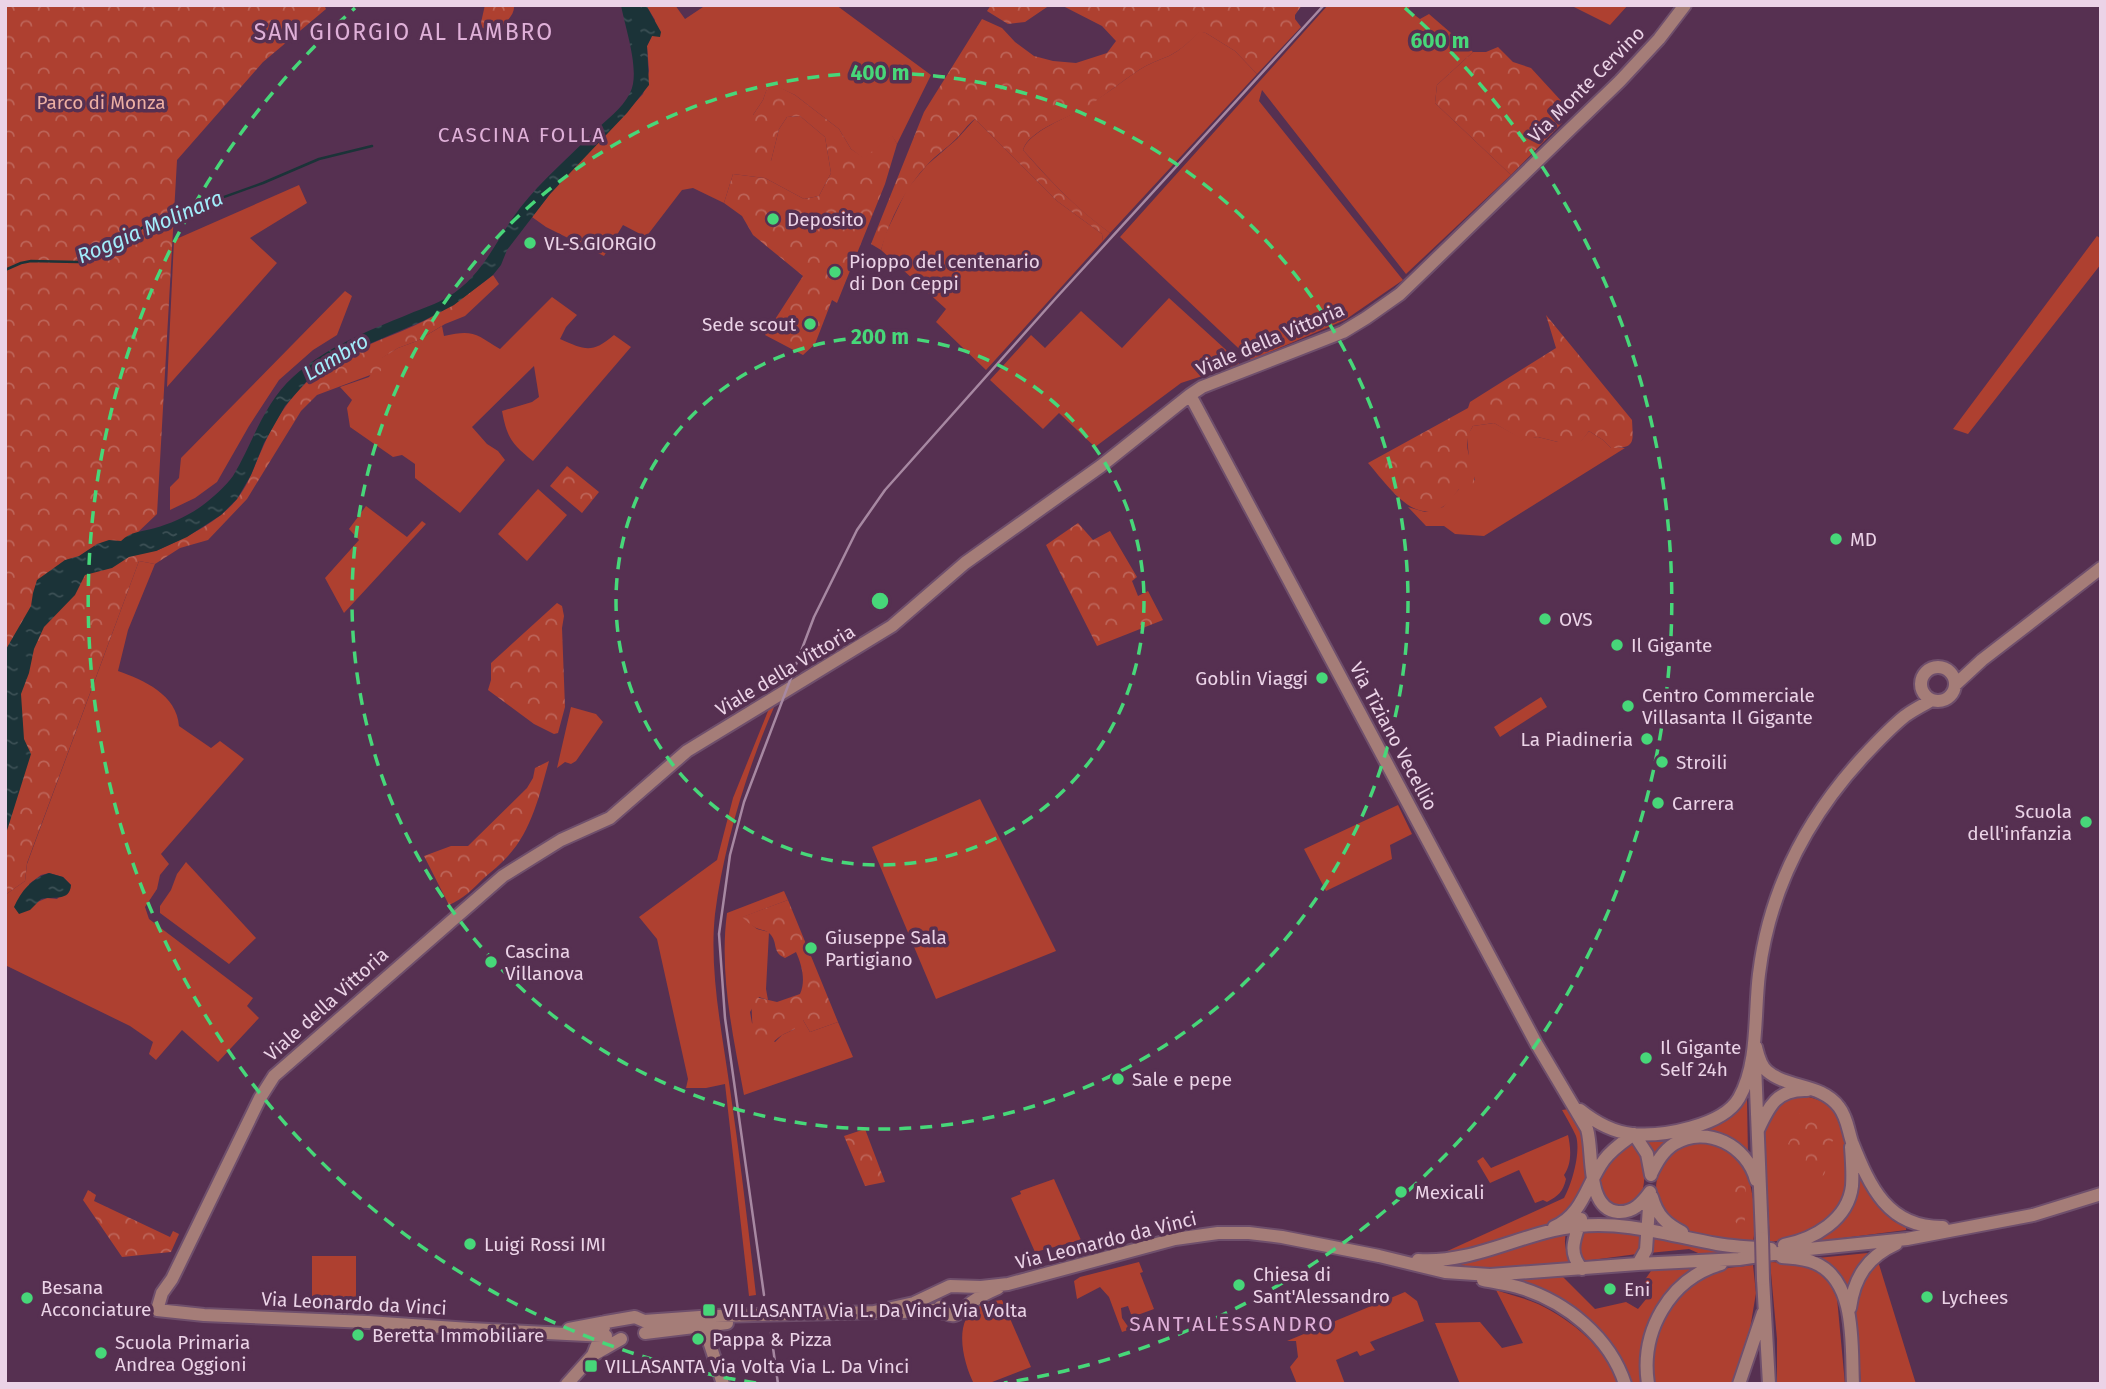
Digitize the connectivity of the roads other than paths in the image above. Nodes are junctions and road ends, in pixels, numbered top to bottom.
1 (1685, 5) edge
2 (1511, 187) joint
3 (1190, 395) junction
4 (2101, 568) edge
5 (1982, 660) junction
6 (1946, 670) junction
7 (1955, 685) junction
8 (1922, 689) junction
9 (1932, 700) junction
10 (1905, 716) junction
11 (1755, 1043) junction
12 (1818, 1090) junction
13 (1566, 1094) junction
14 (1634, 1134) junction
15 (1756, 1134) junction
16 (1851, 1139) junction
17 (1651, 1174) junction
18 (1592, 1182) junction
19 (2101, 1186) edge
20 (1650, 1192) junction
21 (2101, 1194) edge
22 (1761, 1198) junction
23 (1984, 1225) junction
24 (1578, 1226) junction
25 (1647, 1230) junction
26 (1907, 1239) junction
27 (1519, 1240) junction
28 (1716, 1244) junction
29 (1765, 1247) junction
30 (1379, 1256) junction
31 (1739, 1259) junction
32 (1638, 1264) junction
33 (1582, 1269) junction
34 (1445, 1272) junction
35 (1008, 1284) junction
36 (958, 1286) junction
37 (944, 1288) junction
38 (1766, 1306) junction
39 (965, 1308) junction
40 (163, 1311) joint
41 (874, 1312) junction
42 (944, 1312) junction
43 (1849, 1315) junction
44 (779, 1316) junction
45 (671, 1324) junction
46 (704, 1326) junction
47 (645, 1327) junction
48 (603, 1331) junction
49 (621, 1339) junction
50 (593, 1355) junction
51 (1769, 1383) edge
52 (568, 1384) edge
53 (723, 1384) edge
54 (1625, 1384) edge
55 (1648, 1384) edge
56 (1740, 1384) edge
57 (1853, 1384) edge

1 - 2 main road, Via Monte Cervino
2 - 3 main road, Viale della Vittoria
3 - 13 main road, Via Tiziano Vecellio
3 - 40 main road, Viale della Vittoria
4 - 5 main road
5 - 6 main road
5 - 7 main road
6 - 7 main road
6 - 8 main road
7 - 9 main road
8 - 9 main road
8 - 10 main road
9 - 10 main road
10 - 11 main road
11 - 12 main road
11 - 14 main road
11 - 15 main road
12 - 15 main road
12 - 16 main road
13 - 14 main road
13 - 18 main road
14 - 17 main road
14 - 18 main road
15 - 22 main road
16 - 23 main road
16 - 29 main road
17 - 20 main road
17 - 22 main road
18 - 20 main road
18 - 24 main road
18 - 27 main road
19 - 23 main road
20 - 25 main road
20 - 28 main road
21 - 23 main road
22 - 29 main road
23 - 26 main road
24 - 25 main road
24 - 27 main road
24 - 33 main road
25 - 28 main road
25 - 32 main road
26 - 29 main road
26 - 43 main road
27 - 30 main road
28 - 29 main road
29 - 31 main road
29 - 38 main road, bridge
29 - 43 main road
30 - 34 main road
30 - 35 main road, Via Leonardo da Vinci
31 - 32 main road
31 - 55 main road
32 - 33 main road
33 - 34 main road
34 - 54 main road
35 - 36 main road, Via Leonardo da Vinci
35 - 39 main road, Via Leonardo da Vinci
36 - 37 main road
36 - 39 main road
37 - 41 main road
37 - 42 main road
38 - 51 main road
38 - 56 main road
39 - 42 main road
40 - 48 main road, Via Leonardo da Vinci
41 - 42 main road
41 - 44 main road
43 - 57 main road
44 - 45 main road
44 - 46 main road
45 - 46 main road
45 - 47 main road
46 - 53 main road
47 - 48 main road, Via Leonardo da Vinci
47 - 49 main road
48 - 49 main road
48 - 50 main road
49 - 50 main road
50 - 52 main road

